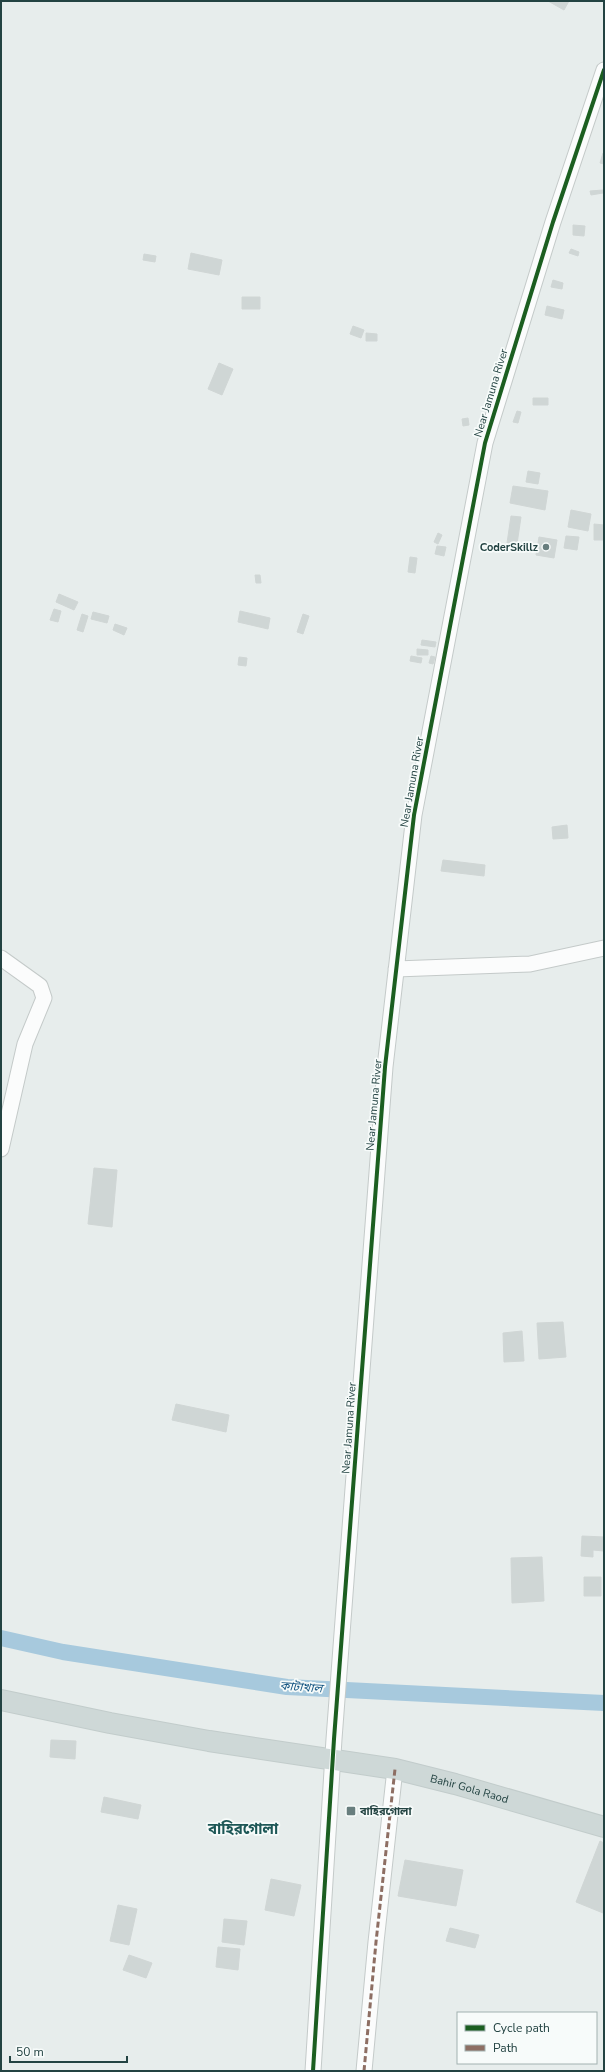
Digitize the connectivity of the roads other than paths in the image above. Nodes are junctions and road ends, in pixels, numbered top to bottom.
1 (604, 70) edge
2 (604, 948) edge
3 (1, 958) edge
4 (396, 969) junction
5 (1, 1149) edge
6 (1, 1700) edge
7 (332, 1760) junction
8 (395, 1769) junction
9 (604, 1827) edge
10 (313, 2071) edge
11 (364, 2071) edge

1 - 4 street, Near Jamuna River
2 - 4 street
3 - 5 street
4 - 7 street, Near Jamuna River
6 - 7 main road, Bahir Gola Raod
7 - 8 main road, Bahir Gola Raod
7 - 10 street, Near Jamuna River
8 - 9 main road, Bahir Gola Raod
8 - 11 street

